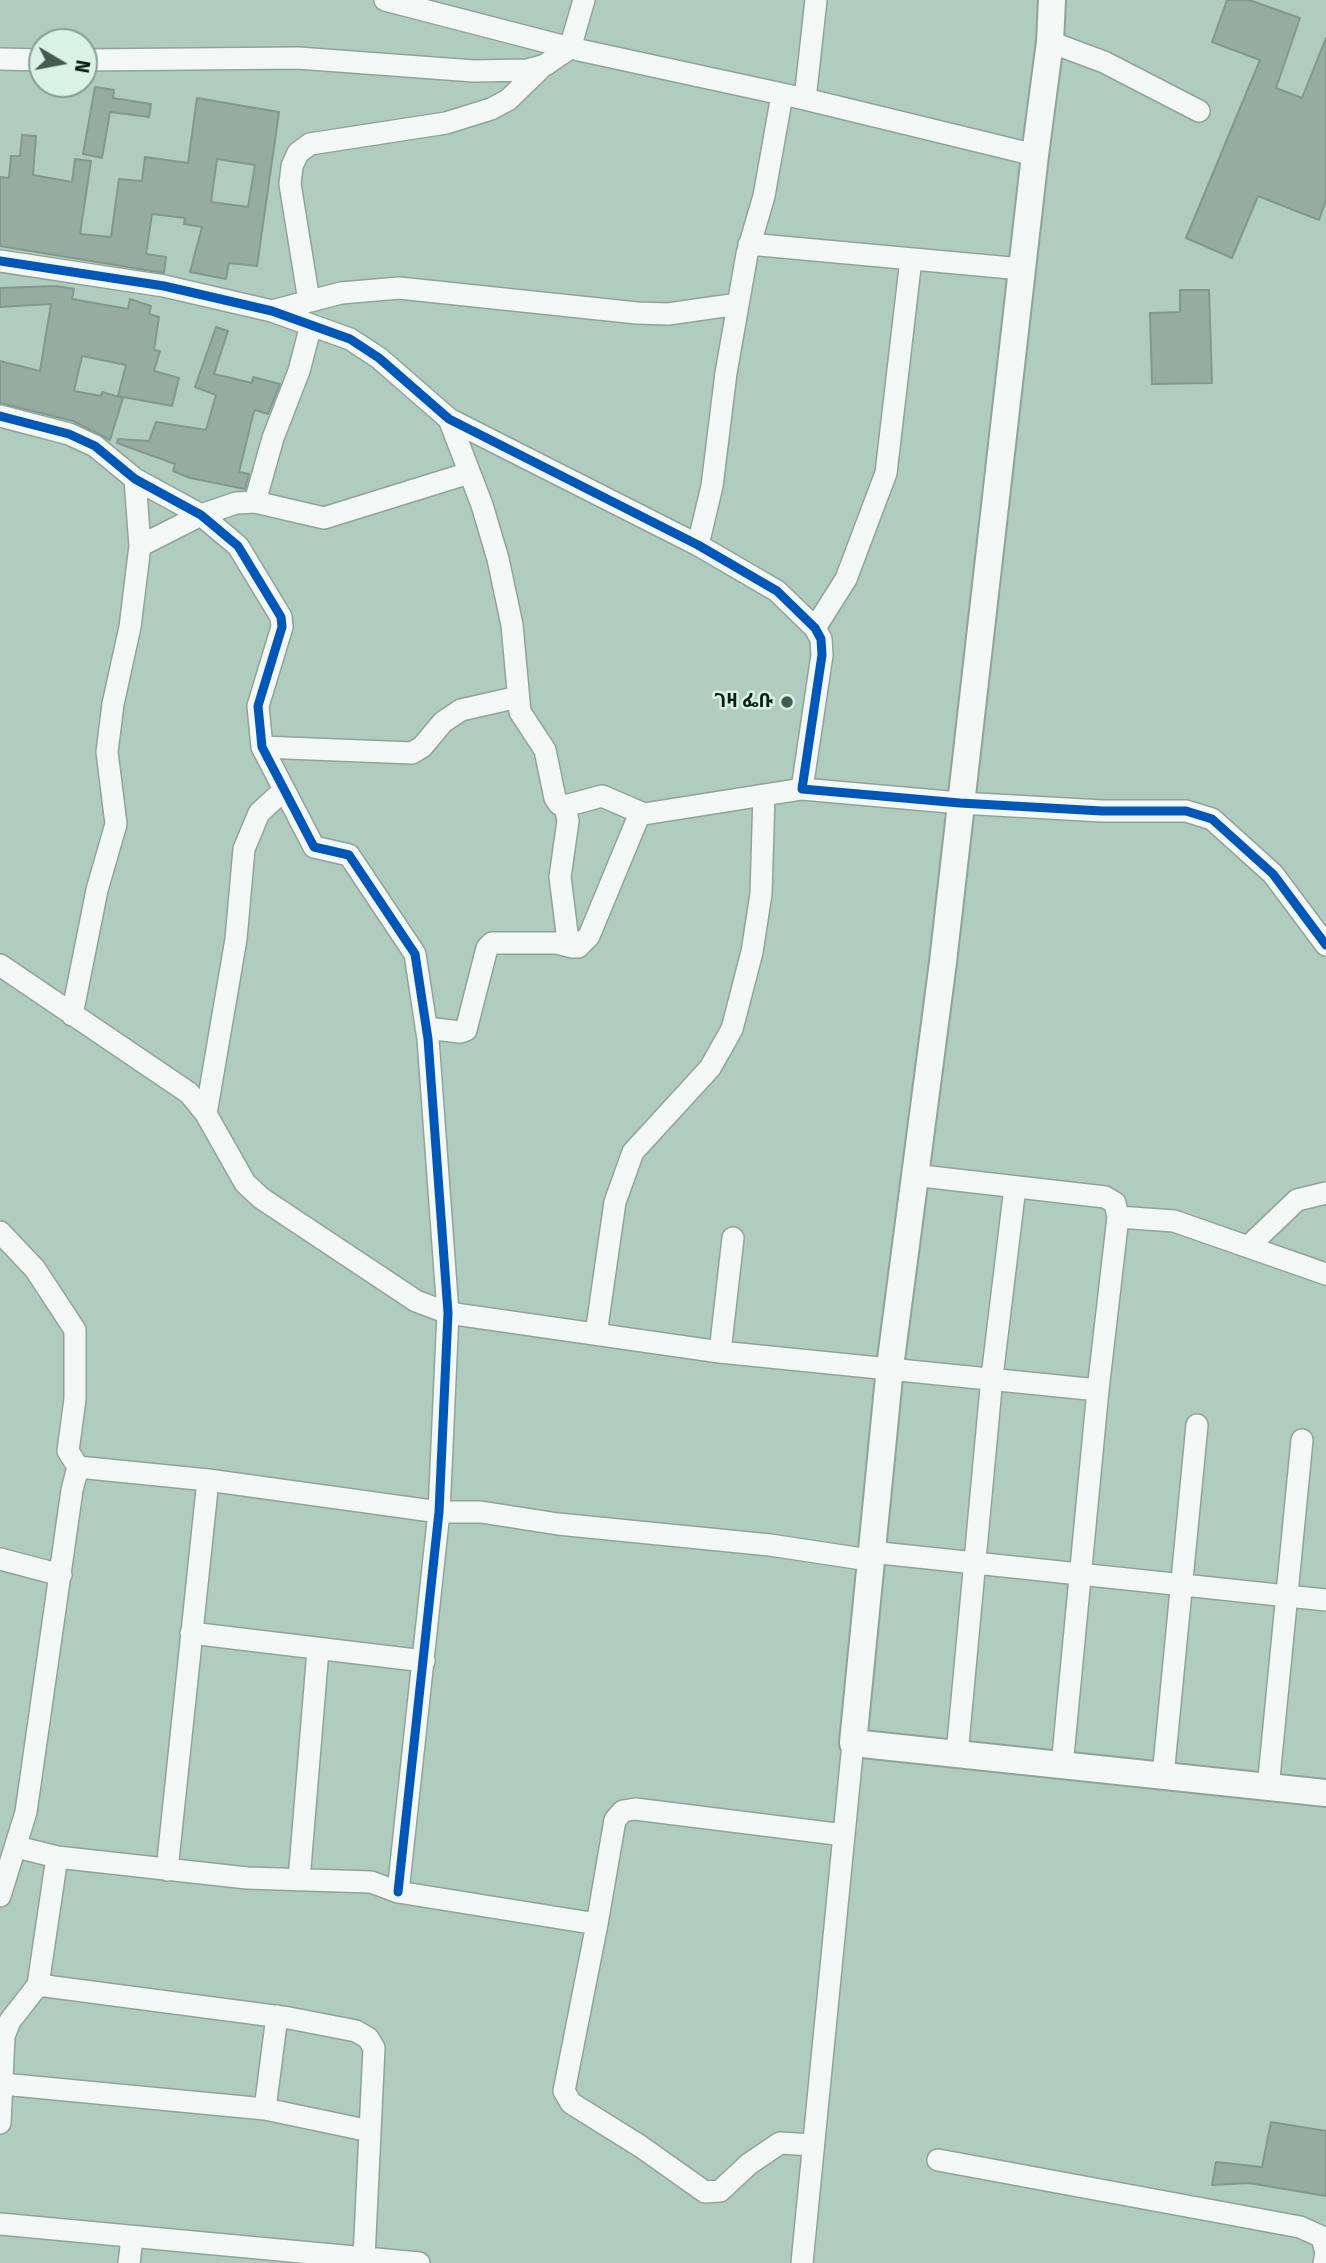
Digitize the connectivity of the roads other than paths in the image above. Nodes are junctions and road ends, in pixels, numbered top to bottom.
1 (385, 0) edge
2 (584, 0) edge
3 (816, 0) edge
4 (1052, 0) edge
5 (425, 5) edge
6 (1051, 42) junction
7 (570, 48) junction
8 (0, 59) edge
9 (28, 60) edge
10 (98, 60) edge
11 (545, 65) junction
12 (782, 95) junction
13 (805, 99) junction
14 (1199, 111) dead end
15 (1035, 155) junction
16 (749, 244) junction
17 (911, 259) junction
18 (0, 261) edge
19 (1022, 269) junction
20 (309, 301) junction
21 (738, 304) junction
22 (272, 311) junction
23 (311, 324) junction
24 (0, 416) edge
25 (449, 419) junction
26 (470, 473) junction
27 (135, 479) junction
28 (256, 502) junction
29 (201, 515) junction
30 (698, 545) junction
31 (140, 547) junction
32 (815, 628) junction
33 (518, 697) junction
34 (262, 747) junction
35 (802, 789) junction
36 (283, 791) junction
37 (764, 795) junction
38 (960, 803) junction
39 (565, 806) junction
40 (640, 813) junction
41 (1326, 945) edge
42 (573, 947) junction
43 (3, 974) edge
44 (72, 1015) junction
45 (426, 1028) junction
46 (448, 1031) junction
47 (432, 1094) junction
48 (206, 1114) junction
49 (914, 1175) junction
50 (1015, 1188) junction
51 (1326, 1193) edge
52 (1118, 1217) junction
53 (0, 1233) edge
54 (733, 1238) dead end
55 (1250, 1245) junction
56 (1326, 1274) edge
57 (447, 1313) junction
58 (596, 1334) junction
59 (720, 1352) junction
60 (890, 1367) junction
61 (992, 1377) junction
62 (1098, 1390) junction
63 (1197, 1425) dead end
64 (1303, 1440) dead end
65 (78, 1467) junction
66 (208, 1480) junction
67 (439, 1512) junction
68 (870, 1556) junction
69 (0, 1559) edge
70 (975, 1562) junction
71 (1080, 1574) junction
72 (61, 1575) junction
73 (1182, 1586) junction
74 (1288, 1597) junction
75 (1326, 1600) edge
76 (191, 1633) junction
77 (318, 1650) junction
78 (424, 1661) junction
79 (853, 1744) junction
80 (957, 1754) junction
81 (1062, 1766) junction
82 (1163, 1776) junction
83 (1268, 1787) junction
84 (1326, 1793) edge
85 (844, 1835) junction
86 (17, 1847) junction
87 (57, 1857) junction
88 (167, 1870) junction
89 (299, 1880) junction
90 (398, 1892) junction
91 (0, 1896) edge
92 (597, 1924) junction
93 (38, 1985) junction
94 (277, 2016) junction
95 (3, 2084) junction
96 (265, 2109) junction
97 (0, 2123) edge
98 (370, 2131) junction
99 (813, 2145) junction
100 (938, 2160) dead end
101 (0, 2224) edge
102 (132, 2238) junction
103 (364, 2258) junction
104 (129, 2263) edge
105 (419, 2263) edge
106 (802, 2263) edge
107 (1324, 2263) edge

1 - 5 street
2 - 7 street
3 - 13 street
4 - 6 main road
5 - 7 street
6 - 14 street
6 - 15 main road
7 - 11 street
7 - 12 street
8 - 9 street
10 - 11 street
11 - 20 street
12 - 13 street
12 - 16 street
13 - 15 street
15 - 19 main road
16 - 17 street
16 - 21 street
17 - 19 street
17 - 32 street
18 - 22 street
19 - 38 main road
20 - 21 street
20 - 22 street
21 - 30 street
22 - 23 street
23 - 25 street
23 - 28 street
24 - 27 street
25 - 26 street
25 - 30 street
26 - 28 street
26 - 33 street
27 - 29 street
27 - 31 street
28 - 29 street
29 - 31 street
29 - 34 street
30 - 32 street
31 - 44 street
32 - 35 street
33 - 34 street
33 - 39 street
34 - 36 street
35 - 37 street
35 - 38 street
36 - 45 street
36 - 48 street
37 - 40 street
37 - 58 street
38 - 41 street
38 - 49 main road
39 - 40 street
39 - 42 street
40 - 42 street
42 - 46 street
43 - 44 street
44 - 48 street
45 - 46 street
45 - 47 street
46 - 47 street
47 - 57 street
48 - 57 street
49 - 50 street
49 - 60 main road
50 - 52 street
50 - 61 street
51 - 55 street
52 - 55 street
52 - 62 street
53 - 65 street
54 - 59 street
55 - 56 street
57 - 58 street
57 - 67 street
58 - 59 street
59 - 60 street
60 - 61 street
60 - 68 main road
61 - 62 street
61 - 70 street
62 - 71 street
63 - 73 street
64 - 74 street
65 - 66 street
65 - 72 street
66 - 67 street
66 - 76 street
67 - 68 street
67 - 78 street
68 - 70 street
68 - 79 main road
69 - 72 street
70 - 71 street
70 - 80 street
71 - 73 street
71 - 81 street
72 - 86 street
73 - 74 street
73 - 82 street
74 - 75 street
74 - 83 street
76 - 77 street
76 - 88 street
77 - 78 street
77 - 89 street
78 - 90 street
79 - 80 main road
79 - 85 street
80 - 81 main road
81 - 82 main road
82 - 83 main road
83 - 84 main road
85 - 92 street
85 - 99 street
86 - 87 street
86 - 91 street
87 - 88 street
87 - 93 street
88 - 89 street
89 - 90 street
90 - 92 street
92 - 99 street
93 - 94 street
93 - 95 street
94 - 96 street
94 - 98 street
95 - 96 street
95 - 97 street
96 - 98 street
98 - 103 street
99 - 106 street
100 - 107 street
101 - 102 street
102 - 103 street
102 - 104 street
103 - 105 street

